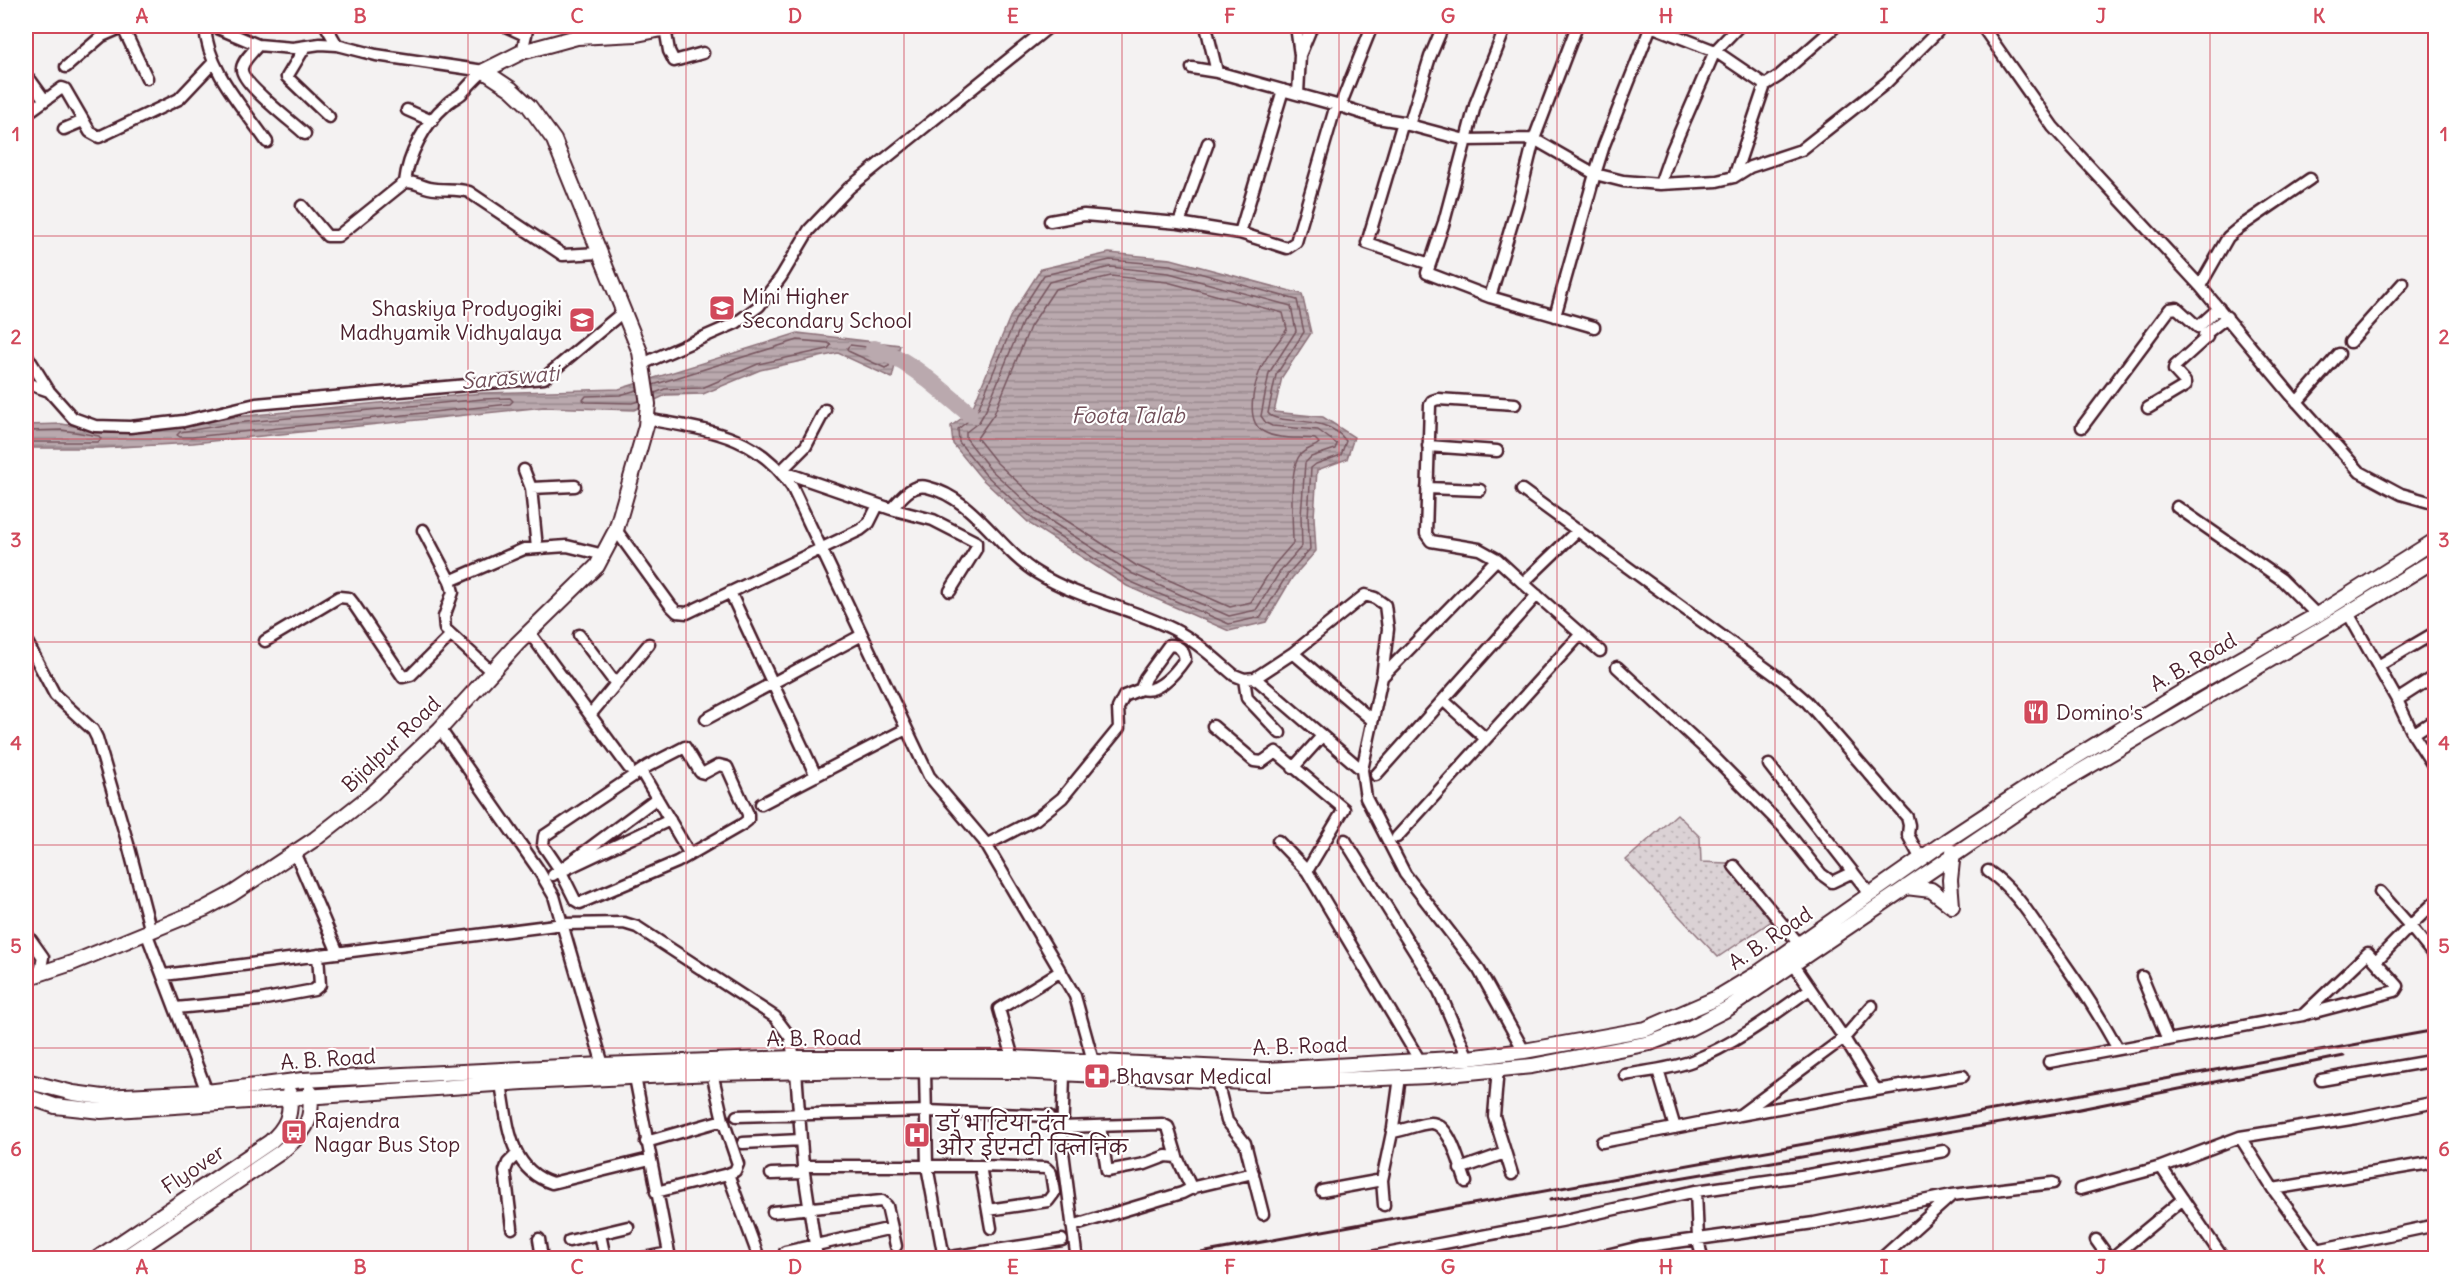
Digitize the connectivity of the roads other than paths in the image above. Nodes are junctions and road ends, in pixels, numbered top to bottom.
1 (205, 26) edge
2 (213, 26) edge
3 (326, 26) edge
4 (506, 26) edge
5 (1050, 26) edge
6 (1206, 26) edge
7 (1296, 26) edge
8 (1312, 26) edge
9 (1372, 26) edge
10 (1443, 26) edge
11 (1506, 26) edge
12 (1577, 26) edge
13 (1650, 26) edge
14 (1739, 26) edge
15 (1836, 26) edge
16 (1940, 26) edge
17 (1982, 26) edge
18 (124, 27) edge
19 (671, 27) edge
20 (526, 30) edge
21 (258, 45) junction
22 (337, 45) junction
23 (305, 47) junction
24 (1715, 51) junction
25 (522, 52) junction
26 (704, 53) dead end
27 (1300, 55) junction
28 (213, 63) junction
29 (66, 67) dead end
30 (1192, 68) dead end
31 (484, 71) junction
32 (1217, 72) junction
33 (147, 78) dead end
34 (26, 80) edge
35 (1765, 85) junction
36 (1283, 90) junction
37 (1298, 94) junction
38 (44, 99) junction
39 (1338, 106) junction
40 (407, 110) dead end
41 (26, 114) edge
42 (328, 117) dead end
43 (83, 121) junction
44 (432, 121) junction
45 (1406, 123) junction
46 (64, 129) dead end
47 (305, 134) dead end
48 (1534, 139) junction
49 (1465, 140) junction
50 (267, 142) dead end
51 (1208, 143) dead end
52 (1595, 174) junction
53 (1734, 177) junction
54 (2310, 179) dead end
55 (405, 182) junction
56 (1660, 184) junction
57 (302, 206) dead end
58 (1050, 221) dead end
59 (1179, 223) junction
60 (1240, 233) junction
61 (599, 253) junction
62 (1430, 264) junction
63 (2403, 283) dead end
64 (2200, 286) junction
65 (1490, 297) junction
66 (2219, 308) junction
67 (623, 312) junction
68 (1555, 316) junction
69 (2227, 317) junction
70 (1594, 327) dead end
71 (2201, 331) junction
72 (2350, 342) dead end
73 (26, 354) edge
74 (2339, 354) dead end
75 (643, 368) junction
76 (26, 383) edge
77 (49, 392) junction
78 (2297, 402) junction
79 (1515, 404) dead end
80 (2148, 408) dead end
81 (825, 410) dead end
82 (648, 411) junction
83 (2082, 427) dead end
84 (1428, 446) junction
85 (1497, 451) dead end
86 (524, 470) dead end
87 (781, 471) junction
88 (575, 486) dead end
89 (531, 488) junction
90 (1427, 488) junction
91 (1480, 490) dead end
92 (1522, 490) dead end
93 (2436, 504) edge
94 (878, 505) junction
95 (2177, 507) dead end
96 (891, 509) junction
97 (423, 530) dead end
98 (616, 530) junction
99 (1578, 531) junction
100 (2436, 540) edge
101 (537, 548) junction
102 (821, 548) junction
103 (604, 555) junction
104 (1497, 559) junction
105 (2436, 559) edge
106 (450, 581) junction
107 (1524, 583) junction
108 (950, 591) dead end
109 (730, 592) junction
110 (1537, 595) junction
111 (2348, 613) junction
112 (2317, 615) junction
113 (529, 632) junction
114 (2436, 632) edge
115 (579, 634) dead end
116 (862, 635) junction
117 (1580, 635) junction
118 (451, 636) junction
119 (26, 640) edge
120 (265, 641) dead end
121 (649, 644) dead end
122 (1600, 651) dead end
123 (1293, 653) junction
124 (2378, 666) junction
125 (1617, 667) dead end
126 (492, 672) junction
127 (2436, 675) edge
128 (1382, 677) junction
129 (1256, 678) junction
130 (1244, 679) junction
131 (773, 683) junction
132 (616, 684) junction
133 (1141, 689) junction
134 (1443, 700) junction
135 (2397, 700) junction
136 (590, 715) junction
137 (706, 719) dead end
138 (2436, 719) edge
139 (1372, 720) junction
140 (1213, 726) dead end
141 (440, 729) junction
142 (906, 729) junction
143 (1280, 733) dead end
144 (2413, 734) junction
145 (1322, 736) junction
146 (1485, 739) junction
147 (1769, 765) dead end
148 (629, 768) dead end
149 (1293, 768) junction
150 (1362, 770) junction
151 (2436, 770) edge
152 (640, 771) junction
153 (1376, 775) dead end
154 (816, 776) junction
155 (657, 798) junction
156 (761, 804) dead end
157 (670, 820) junction
158 (1397, 837) dead end
159 (1345, 840) dead end
160 (1278, 841) dead end
161 (1946, 841) junction
162 (986, 845) junction
163 (295, 852) junction
164 (689, 853) junction
165 (1955, 854) junction
166 (1920, 859) junction
167 (1734, 866) dead end
168 (1307, 871) junction
169 (1988, 871) dead end
170 (1853, 872) junction
171 (1929, 872) junction
172 (1898, 875) junction
173 (552, 876) junction
174 (1907, 888) junction
175 (2380, 892) dead end
176 (1870, 894) junction
177 (2436, 901) edge
178 (563, 924) junction
179 (2410, 926) junction
180 (148, 932) junction
181 (26, 933) edge
182 (1799, 944) junction
183 (338, 953) junction
184 (318, 955) junction
185 (2436, 958) edge
186 (2376, 961) junction
187 (1794, 965) junction
188 (1061, 971) junction
189 (40, 973) junction
190 (164, 975) junction
191 (2142, 977) dead end
192 (26, 978) edge
193 (1810, 989) junction
194 (1872, 1006) dead end
195 (176, 1008) junction
196 (2303, 1015) junction
197 (1844, 1038) junction
198 (2168, 1040) junction
199 (2118, 1049) junction
200 (1524, 1051) junction
201 (1013, 1058) junction
202 (1468, 1058) junction
203 (2436, 1060) edge
204 (1093, 1061) junction
205 (1420, 1061) junction
206 (2049, 1062) dead end
207 (795, 1064) junction
208 (603, 1065) junction
209 (1498, 1068) junction
210 (1658, 1070) junction
211 (925, 1071) junction
212 (712, 1073) junction
213 (1064, 1073) junction
214 (1625, 1075) dead end
215 (1963, 1076) dead end
216 (635, 1077) junction
217 (1400, 1077) junction
218 (309, 1080) junction
219 (2321, 1080) dead end
220 (26, 1081) edge
221 (1217, 1081) junction
222 (288, 1082) junction
223 (501, 1084) junction
224 (1876, 1090) junction
225 (207, 1092) junction
226 (26, 1096) edge
227 (311, 1098) junction
228 (290, 1100) junction
229 (2436, 1102) edge
230 (927, 1111) junction
231 (798, 1114) junction
232 (1740, 1115) junction
233 (737, 1116) dead end
234 (1049, 1116) dead end
235 (723, 1120) junction
236 (1100, 1126) junction
237 (1061, 1127) junction
238 (1675, 1128) junction
239 (1392, 1132) junction
240 (2240, 1137) junction
241 (801, 1140) junction
242 (646, 1142) junction
243 (1602, 1142) dead end
244 (743, 1143) dead end
245 (1944, 1151) dead end
246 (1505, 1153) junction
247 (516, 1155) junction
248 (1177, 1156) junction
249 (650, 1159) junction
250 (2436, 1162) edge
251 (927, 1166) junction
252 (980, 1166) junction
253 (2161, 1167) junction
254 (804, 1169) junction
255 (1460, 1169) junction
256 (1253, 1173) junction
257 (728, 1174) junction
258 (771, 1174) dead end
259 (1512, 1174) dead end
260 (1382, 1180) junction
261 (1466, 1182) dead end
262 (2053, 1183) dead end
263 (1192, 1189) junction
264 (2080, 1189) dead end
265 (2273, 1189) junction
266 (1322, 1191) dead end
267 (1696, 1191) junction
268 (656, 1192) junction
269 (1952, 1195) junction
270 (2183, 1199) junction
271 (1384, 1205) dead end
272 (810, 1207) junction
273 (988, 1210) junction
274 (773, 1212) dead end
275 (1263, 1214) dead end
276 (2436, 1225) edge
277 (1072, 1226) junction
278 (628, 1227) dead end
279 (512, 1228) dead end
280 (892, 1228) junction
281 (991, 1228) dead end
282 (600, 1234) junction
283 (539, 1239) dead end
284 (1698, 1239) junction
285 (1062, 1240) dead end
286 (2096, 1240) dead end
287 (569, 1242) dead end
288 (814, 1245) junction
289 (896, 1246) dead end
290 (785, 1252) dead end
291 (1076, 1253) dead end
292 (2320, 1254) edge
293 (669, 1256) edge
294 (1393, 1256) edge
295 (98, 1258) edge
296 (124, 1258) edge
297 (542, 1258) edge
298 (605, 1258) edge
299 (643, 1258) edge
300 (759, 1258) edge
301 (817, 1258) edge
302 (944, 1258) edge
303 (1365, 1258) edge
304 (1594, 1258) edge
305 (1702, 1258) edge
306 (1882, 1258) edge
307 (2111, 1258) edge
308 (2223, 1258) edge

1 - 28 street
2 - 21 street
3 - 22 street
4 - 20 street
5 - 75 street
6 - 32 street
7 - 27 street
8 - 27 street
9 - 39 street
10 - 45 street
11 - 49 street
12 - 48 street
13 - 24 street
13 - 52 street
14 - 24 street
15 - 35 street
16 - 53 street
17 - 64 street
18 - 29 street
18 - 33 street
19 - 25 main road
19 - 26 street
20 - 25 street
21 - 23 street
21 - 47 street
22 - 23 street
22 - 31 street
23 - 42 street
24 - 35 street
24 - 56 street
25 - 31 main road
27 - 37 street
28 - 43 street
28 - 50 street
30 - 32 street
31 - 44 street
31 - 61 main road
32 - 36 street
34 - 38 street
35 - 53 street
36 - 37 street
36 - 60 street
37 - 39 street
38 - 41 street
38 - 43 street
39 - 45 street
39 - 60 street
40 - 44 street
43 - 46 street
44 - 55 street
45 - 49 street
45 - 62 street
48 - 49 street
48 - 52 street
48 - 65 street
49 - 62 street
51 - 59 street
52 - 56 street
52 - 68 street
53 - 56 street
54 - 64 street
55 - 57 street
55 - 61 street
58 - 59 street
59 - 60 street
61 - 67 main road
62 - 65 street
63 - 72 street
64 - 66 street
65 - 68 street
66 - 69 street
66 - 71 street
67 - 75 main road
67 - 77 street
68 - 70 street
69 - 71 street
69 - 78 street
71 - 80 street
71 - 83 street
73 - 77 street
74 - 78 street
75 - 82 main road
76 - 77 street
78 - 93 street
79 - 84 street
81 - 87 street
82 - 87 street
82 - 98 main road, Bijalpur Road
84 - 85 street
84 - 90 street
86 - 89 street
87 - 94 street
87 - 102 street
88 - 89 street
89 - 101 street
90 - 91 street
90 - 104 street
92 - 99 street
94 - 96 street
94 - 102 street
95 - 112 street
96 - 108 street
96 - 130 street
97 - 106 street
98 - 103 main road, Bijalpur Road
98 - 109 street
99 - 107 street
99 - 166 street
100 - 112 main road, A. B. Road
101 - 103 street
101 - 106 street
102 - 109 street
102 - 116 street
103 - 113 main road, Bijalpur Road
104 - 107 street
104 - 128 street
105 - 111 main road, A. B. Road
106 - 118 street
107 - 110 street
109 - 131 street
110 - 117 street
110 - 134 street
111 - 124 street
111 - 165 main road, A. B. Road
112 - 161 main road, A. B. Road
113 - 126 main road, Bijalpur Road
113 - 136 street
114 - 124 street
115 - 132 street
116 - 131 street
116 - 142 street
117 - 122 street
117 - 146 street
118 - 120 street
118 - 126 street
119 - 180 street
121 - 132 street
123 - 128 street
123 - 129 street
123 - 139 street
124 - 135 street
125 - 170 street
126 - 141 main road, Bijalpur Road
127 - 135 street
128 - 139 street
129 - 130 street
129 - 145 street
130 - 143 street
131 - 137 street
131 - 154 street
132 - 136 street
133 - 133 street
133 - 162 street
134 - 146 street
134 - 153 street
135 - 144 street
136 - 148 street
138 - 144 street
139 - 150 street
140 - 149 street
141 - 163 main road, Bijalpur Road
141 - 173 street
142 - 154 street
142 - 162 street
144 - 151 street
145 - 149 street
145 - 150 street
146 - 158 street
147 - 170 street
149 - 168 street
150 - 200 street
152 - 155 street
152 - 164 street
152 - 173 street
154 - 156 street
155 - 157 street
155 - 173 street
157 - 164 street
157 - 173 street
159 - 202 street
160 - 168 street
161 - 165 main road
161 - 166 main road, A. B. Road
162 - 188 street
163 - 180 main road, Bijalpur Road
163 - 183 street
164 - 173 street
165 - 171 main road, A. B. Road
165 - 174 main road
166 - 171 main road
166 - 172 main road, A. B. Road
167 - 182 street
168 - 205 street
169 - 199 street
170 - 176 street
171 - 174 main road, A. B. Road
172 - 174 main road
172 - 176 main road, A. B. Road
173 - 178 street
174 - 187 main road, A. B. Road
175 - 179 street
176 - 182 main road, A. B. Road
177 - 179 street
178 - 183 street
178 - 207 street
178 - 208 street
179 - 185 street
179 - 186 street
180 - 189 main road, Bijalpur Road
180 - 190 street
181 - 189 street
182 - 200 main road, A. B. Road
183 - 184 street
184 - 190 street
184 - 195 street
186 - 196 street
186 - 196 street
187 - 193 street
187 - 209 main road, A. B. Road
188 - 201 street
188 - 204 street
189 - 192 main road, Bijalpur Road
190 - 195 street
191 - 198 street
193 - 197 street
193 - 210 street
194 - 197 street
195 - 225 street
196 - 198 street
197 - 224 street
197 - 232 street
198 - 199 street
199 - 206 street
200 - 202 main road, A. B. Road
201 - 204 main road, A. B. Road
201 - 207 main road, A. B. Road
202 - 205 main road, A. B. Road
203 - 219 street
204 - 205 main road, A. B. Road
207 - 208 main road, A. B. Road
207 - 211 main road, A. B. Road
207 - 212 main road, A. B. Road
207 - 231 street
208 - 218 main road, A. B. Road
209 - 217 main road, A. B. Road
209 - 246 street
210 - 214 street
210 - 238 street
211 - 213 main road, A. B. Road
211 - 230 street
212 - 216 main road, A. B. Road
212 - 235 street
213 - 221 main road, A. B. Road
213 - 237 street
215 - 224 street
216 - 223 main road, A. B. Road
216 - 242 street
217 - 221 main road, A. B. Road
217 - 239 street
218 - 222 main road, A. B. Road
218 - 227 main road, Flyover
220 - 225 main road, A. B. Road
221 - 256 street
222 - 225 main road, A. B. Road
222 - 228 main road, Flyover
223 - 227 main road, A. B. Road
223 - 247 street
224 - 232 street
226 - 228 main road, A. B. Road
227 - 228 main road, A. B. Road
227 - 296 main road, Flyover
228 - 295 main road, Flyover
229 - 240 street
230 - 231 street
230 - 234 street
230 - 251 street
231 - 233 street
231 - 241 street
232 - 238 street
235 - 242 street
235 - 257 street
236 - 237 street
236 - 248 street
236 - 248 street
237 - 277 street
238 - 243 street
239 - 255 street
239 - 260 street
240 - 253 street
240 - 265 street
241 - 244 street
241 - 254 street
242 - 249 street
245 - 267 street
246 - 255 street
246 - 259 street
247 - 249 street
247 - 279 street
248 - 263 street
249 - 268 street
250 - 265 street
251 - 252 street
251 - 254 street
251 - 302 street
252 - 273 street
252 - 273 street
253 - 264 street
253 - 270 street
254 - 258 street
254 - 272 street
255 - 261 street
256 - 263 street
256 - 275 street
257 - 268 street
257 - 300 street
260 - 266 street
260 - 271 street
262 - 269 street
263 - 277 street
265 - 292 street
267 - 284 street
267 - 294 street
268 - 293 street
269 - 284 street
269 - 306 street
270 - 307 street
270 - 308 street
272 - 274 street
272 - 280 street
272 - 288 street
273 - 281 street
276 - 292 street
277 - 291 street
278 - 282 street
280 - 288 street
280 - 289 street
282 - 287 street
282 - 298 street
283 - 297 street
284 - 304 street
284 - 305 street
285 - 302 street
286 - 307 street
288 - 290 street
288 - 301 street
293 - 299 street
294 - 303 street

